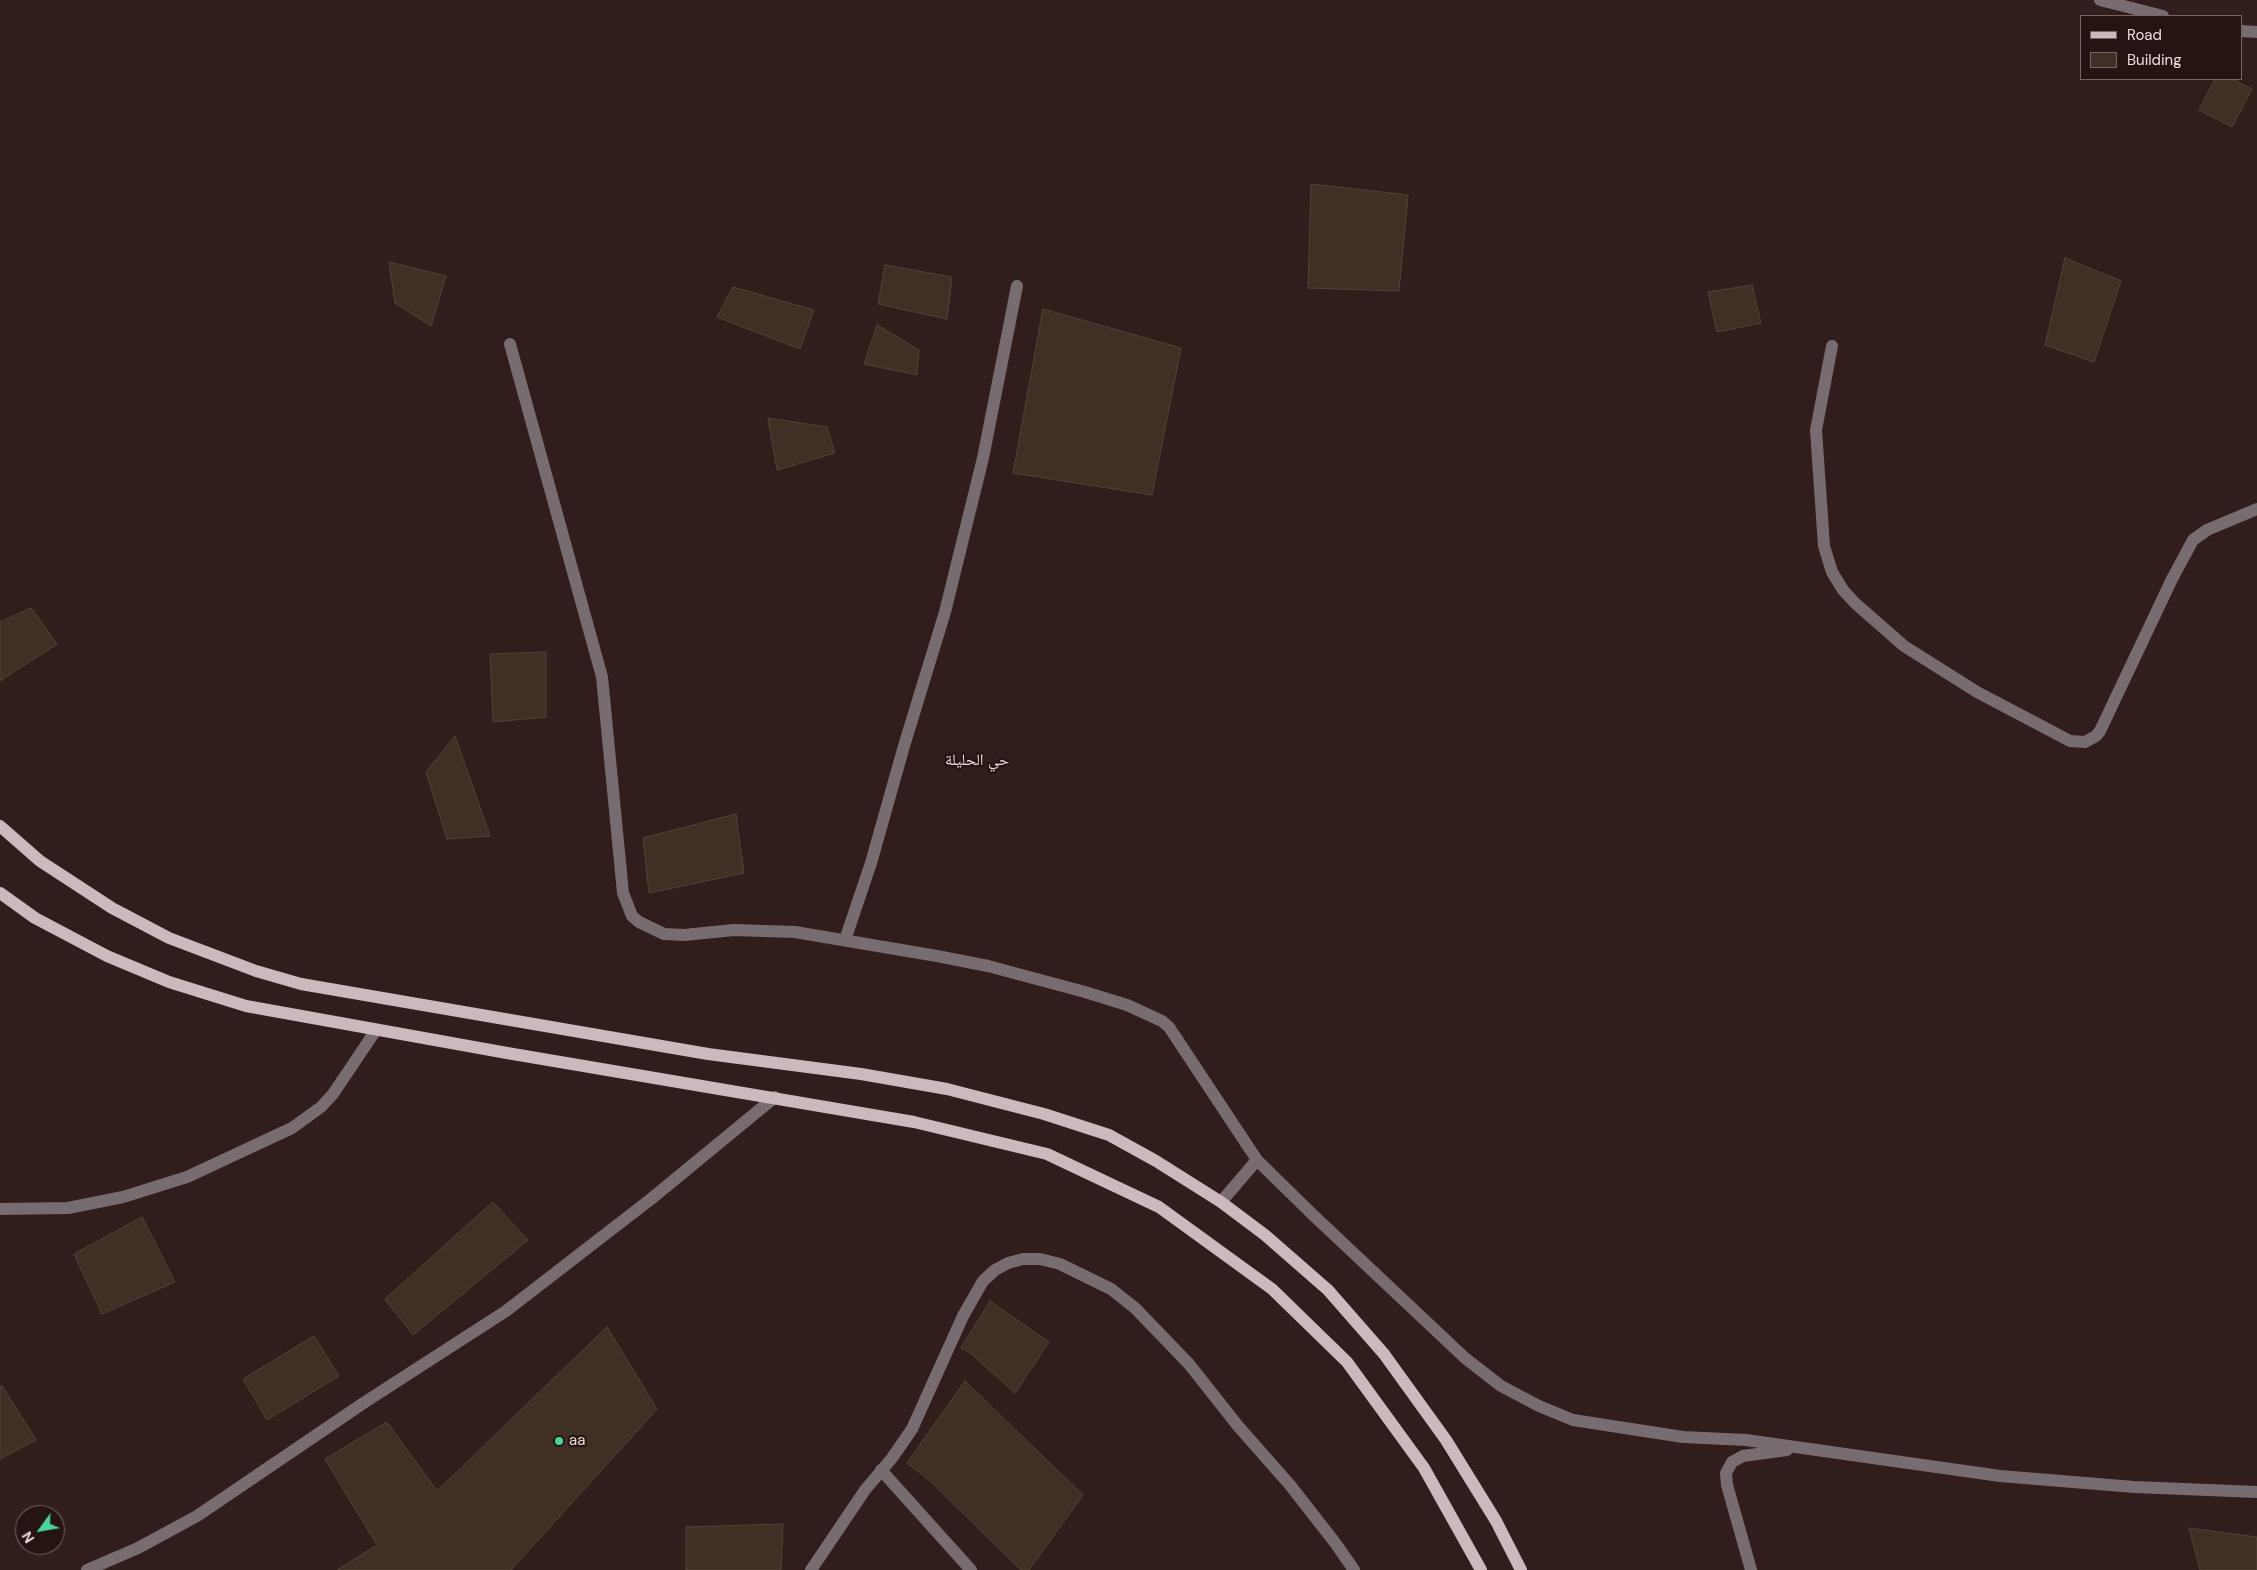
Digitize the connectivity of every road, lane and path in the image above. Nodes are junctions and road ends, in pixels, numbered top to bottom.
1 (2100, 0) edge
2 (2159, 15) edge
3 (2242, 31) edge
4 (2257, 32) edge
5 (1016, 286) dead end
6 (510, 344) dead end
7 (1832, 346) dead end
8 (2257, 510) edge
9 (0, 826) edge
10 (0, 893) edge
11 (845, 940) junction
12 (376, 1030) junction
13 (775, 1098) junction
14 (1257, 1160) junction
15 (1221, 1202) junction
16 (0, 1208) edge
17 (1806, 1448) junction
18 (881, 1470) junction
19 (2257, 1492) edge
20 (87, 1570) edge
21 (812, 1570) edge
22 (971, 1570) edge
23 (1354, 1570) edge
24 (1481, 1570) edge
25 (1522, 1570) edge
26 (1751, 1570) edge

1 - 2 street
3 - 4 street
5 - 11 street
6 - 11 street
7 - 8 street
9 - 15 main road
10 - 12 main road
11 - 14 street
12 - 13 main road
12 - 16 street
13 - 20 street
13 - 24 main road
14 - 15 street
14 - 17 street
15 - 25 main road
17 - 19 street
17 - 26 street
18 - 21 street
18 - 22 street
18 - 23 street

